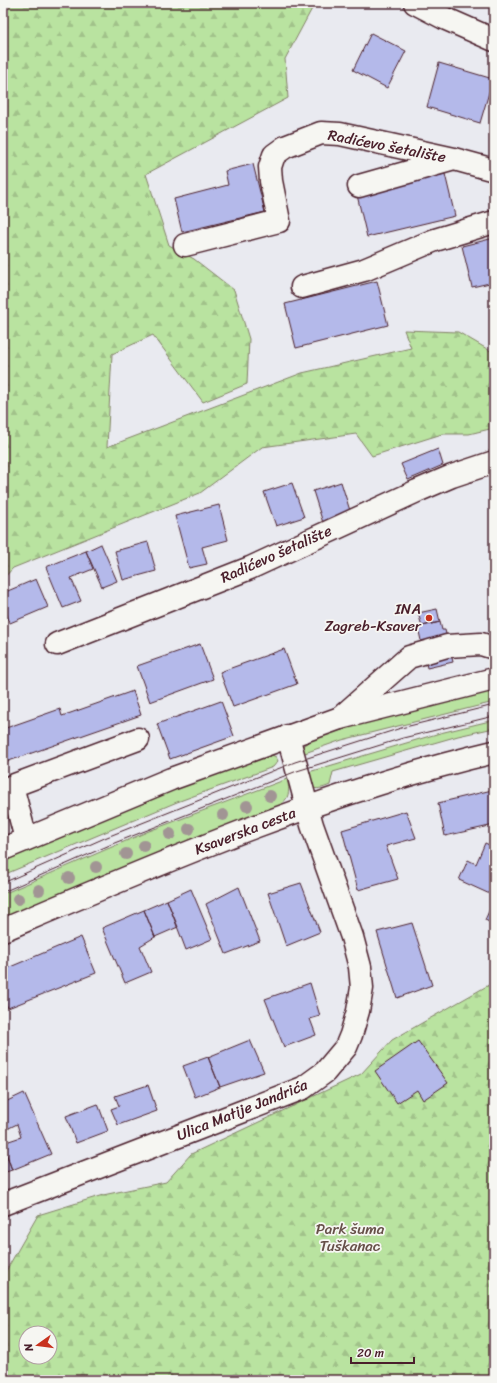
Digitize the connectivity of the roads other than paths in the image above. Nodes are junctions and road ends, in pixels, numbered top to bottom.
1 (415, 3) edge
2 (494, 40) edge
3 (454, 159) junction
4 (494, 170) edge
5 (359, 186) dead end
6 (494, 222) edge
7 (185, 245) dead end
8 (302, 287) dead end
9 (494, 462) edge
10 (57, 644) dead end
11 (494, 648) edge
12 (494, 679) edge
13 (340, 718) junction
14 (288, 736) junction
15 (138, 739) dead end
16 (494, 752) edge
17 (308, 808) junction
18 (26, 839) junction
19 (3, 849) edge
20 (3, 930) edge
21 (3, 1204) edge

1 - 2 street
3 - 4 street, Radićevo šetalište
3 - 5 street, Radićevo šetalište
3 - 7 street, Radićevo šetalište
6 - 8 street
9 - 10 street, Radićevo šetalište
11 - 13 street
12 - 13 street
13 - 14 street
14 - 17 street, Ulica Matije Jandrića
14 - 18 street
15 - 18 street
16 - 17 street, Ksaverska cesta
17 - 20 street, Ksaverska cesta
17 - 21 street, Ulica Matije Jandrića
18 - 19 street

